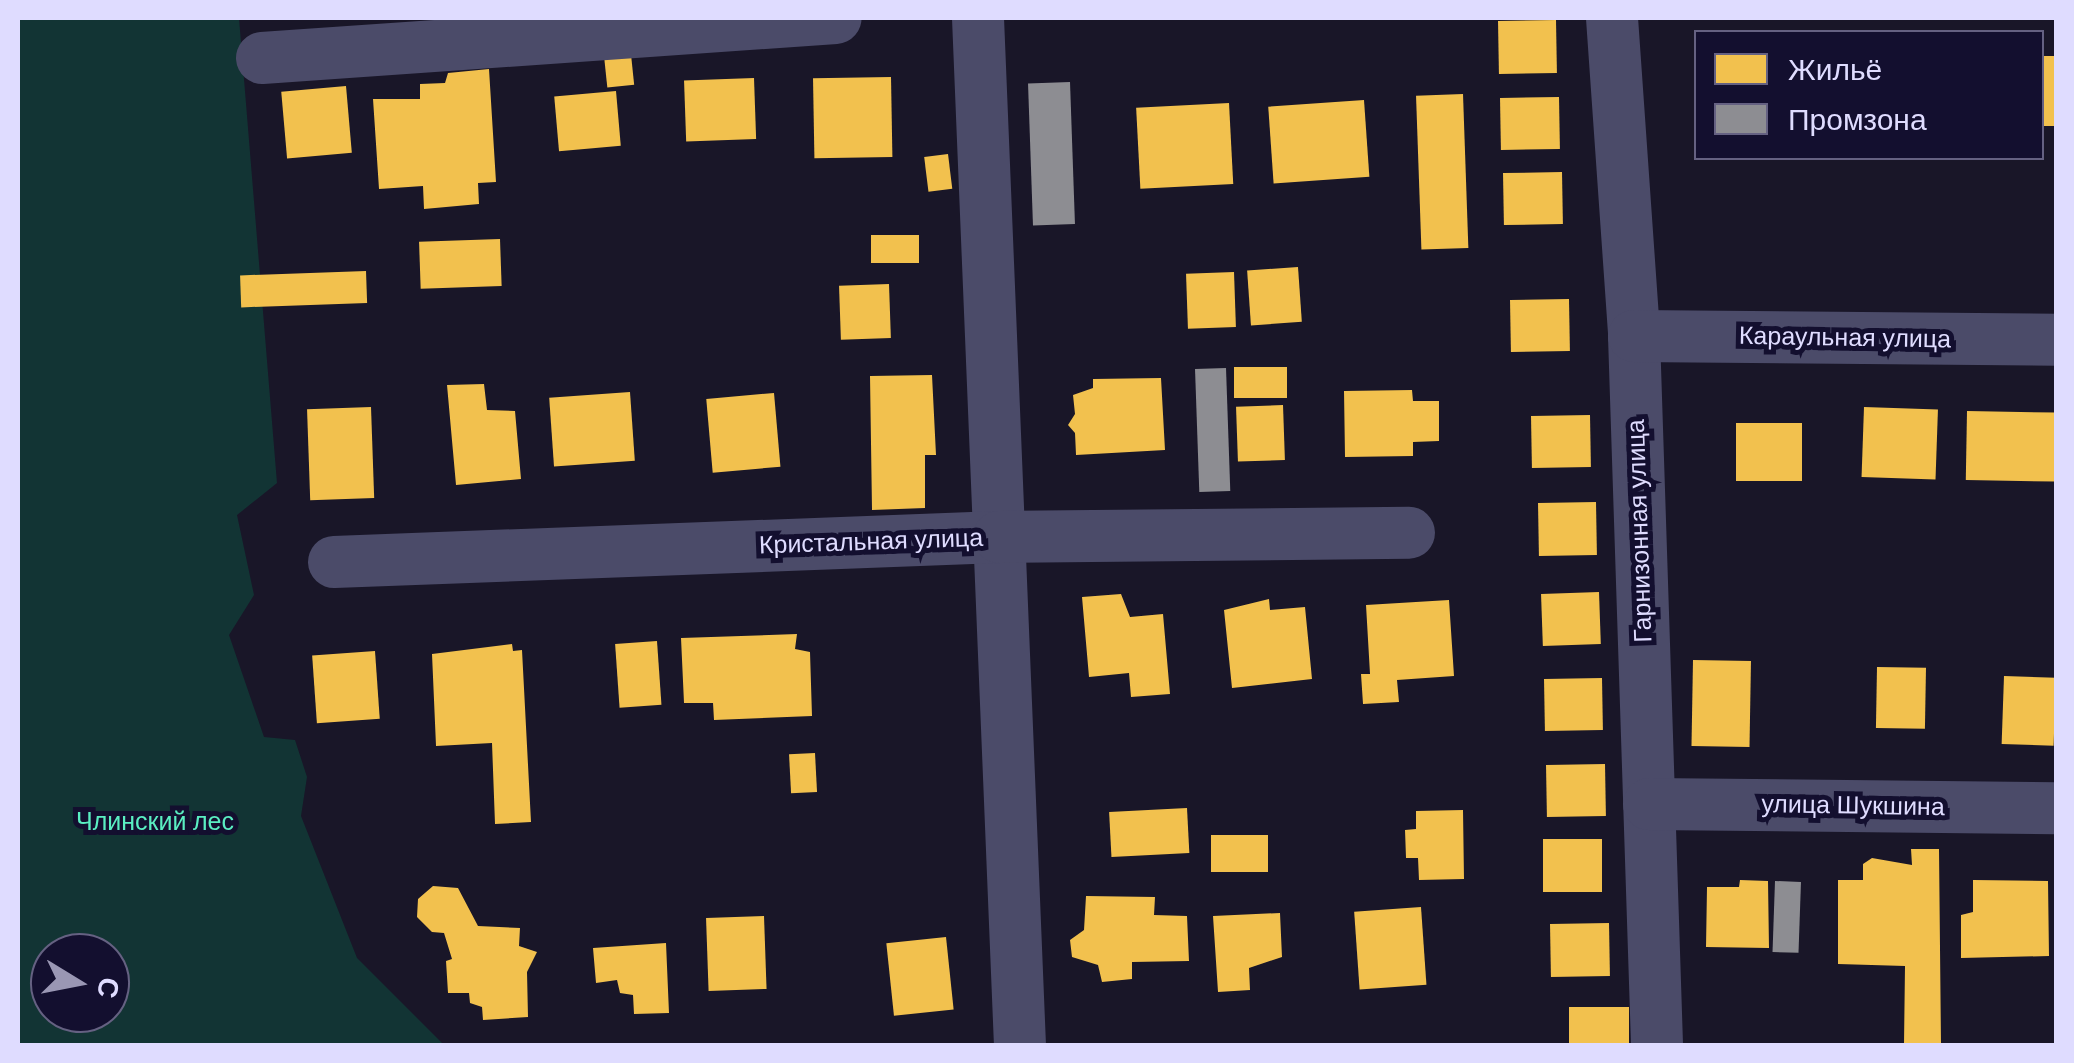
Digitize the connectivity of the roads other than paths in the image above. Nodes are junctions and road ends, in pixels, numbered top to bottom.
1 (836, 18) edge
2 (978, 18) edge
3 (1612, 18) edge
4 (262, 58) dead end
5 (1634, 336) junction
6 (2056, 340) edge
7 (1409, 533) dead end
8 (999, 537) junction
9 (334, 562) dead end
10 (1649, 804) junction
11 (2056, 808) edge
12 (1020, 1046) edge
13 (1657, 1046) edge

1 - 4 street
2 - 8 street
3 - 5 street, Гарнизонная улица
5 - 6 street, Караульная улица
5 - 10 street, Гарнизонная улица
7 - 8 street, Кристальная улица
8 - 9 street, Кристальная улица
8 - 12 street
10 - 11 street, улица Шукшина
10 - 13 street, Гарнизонная улица

